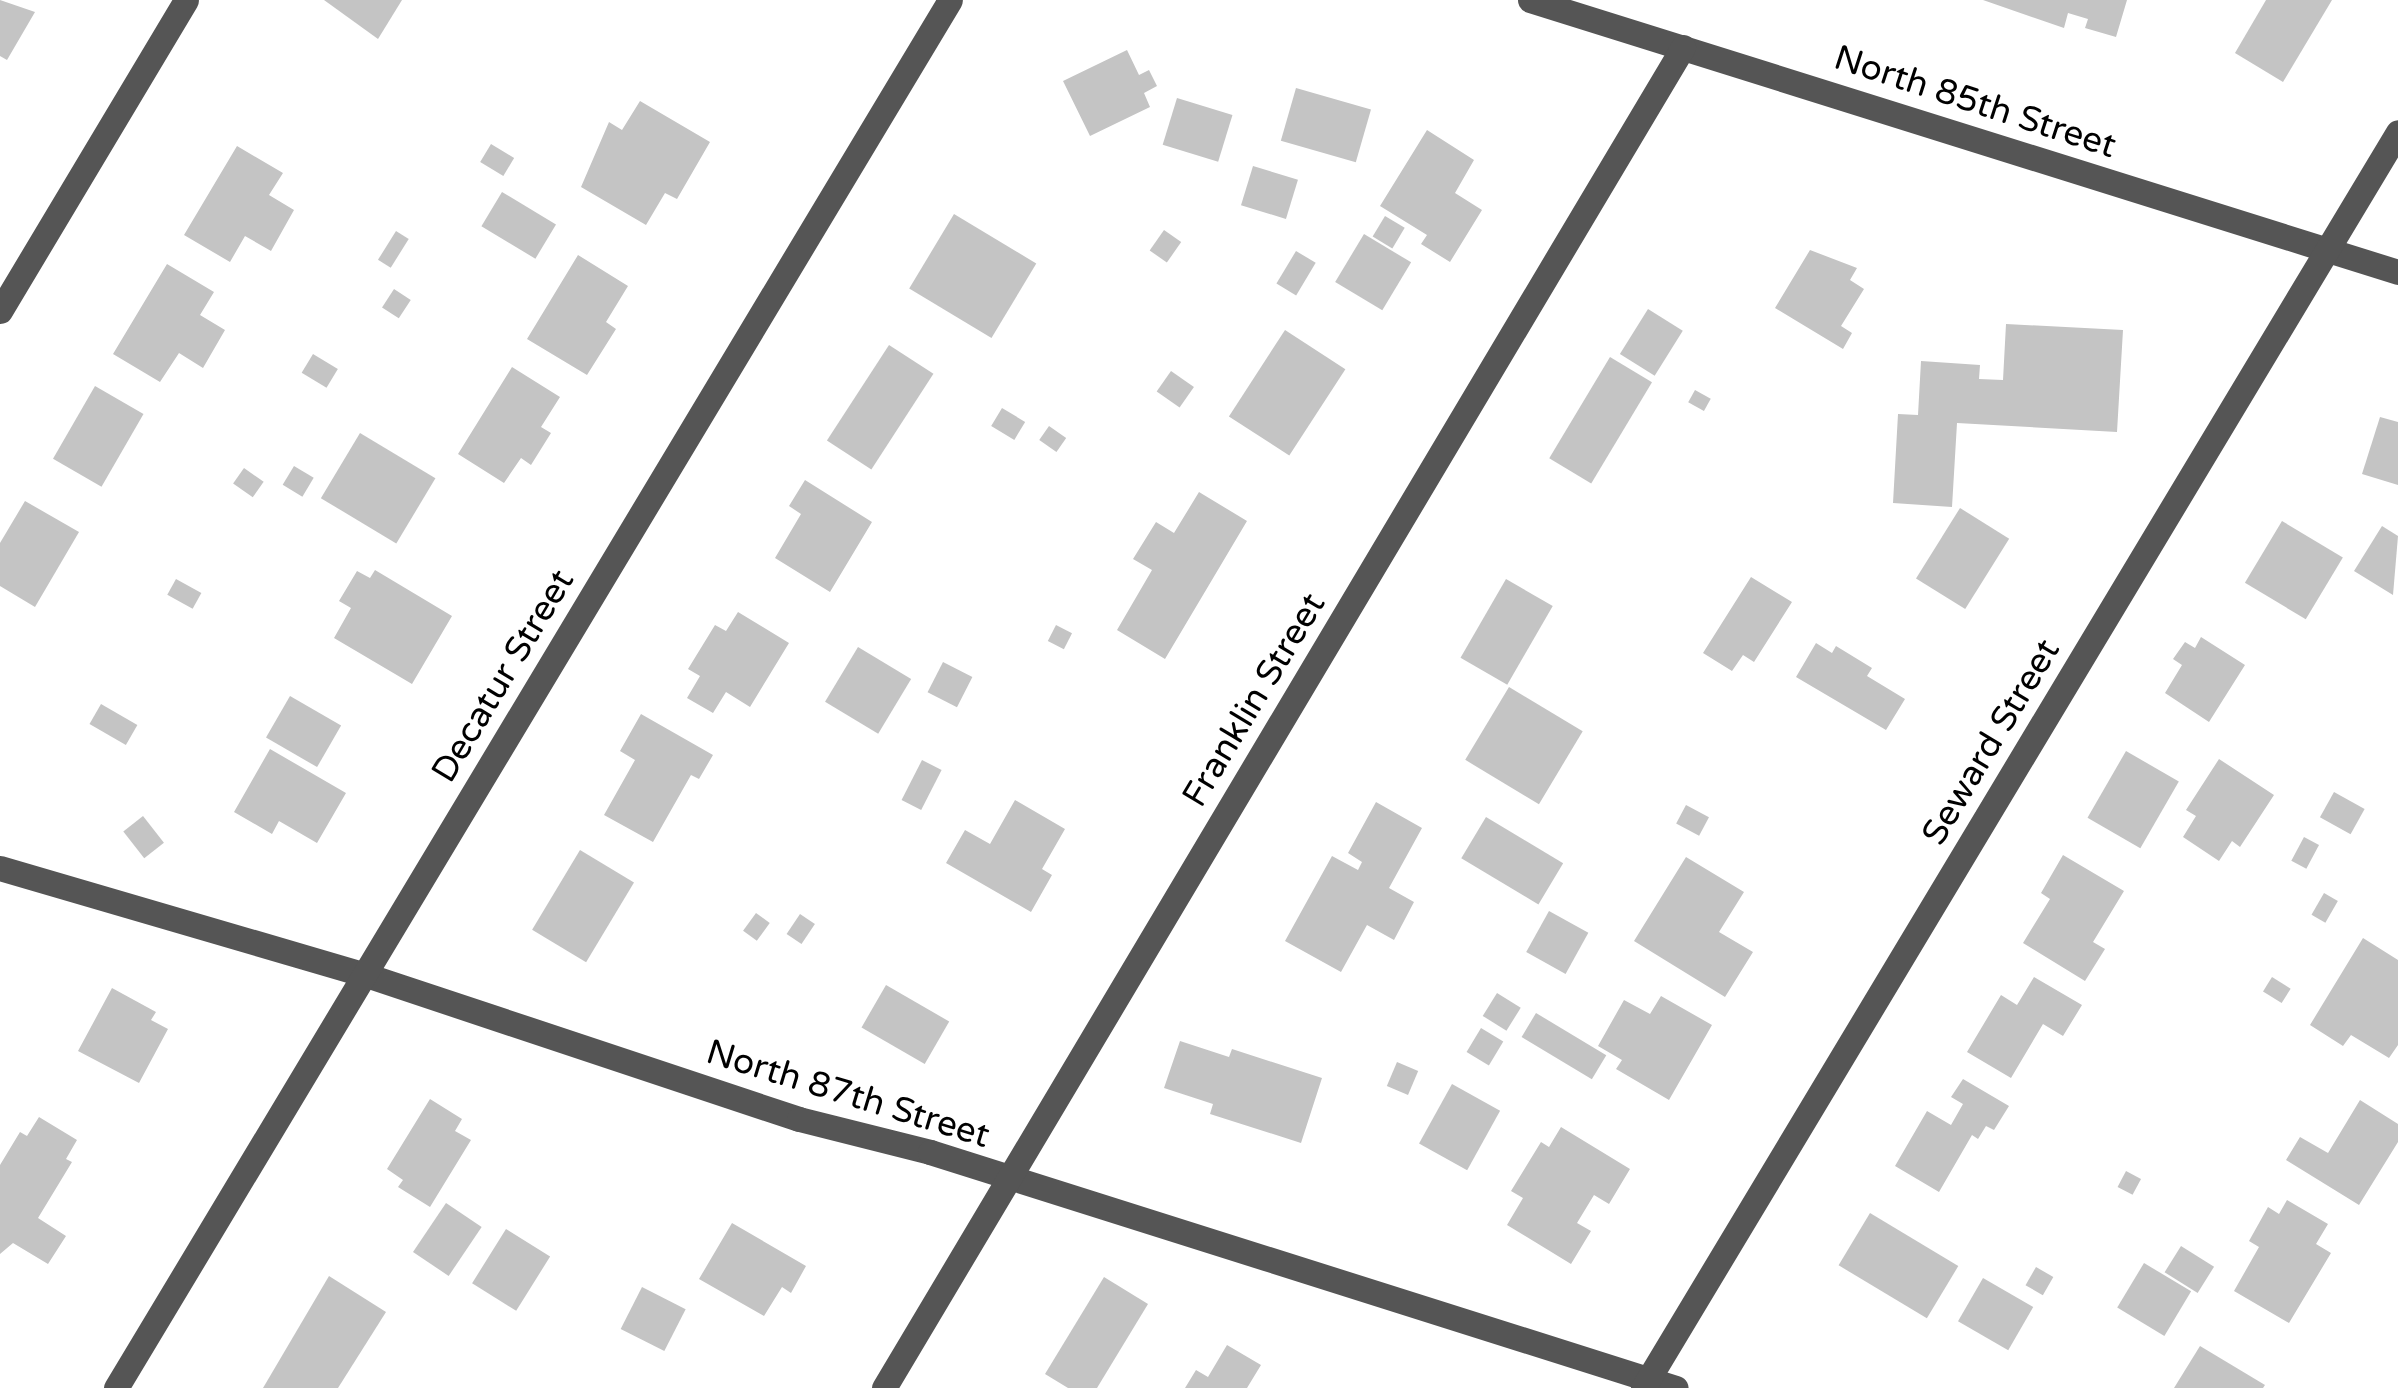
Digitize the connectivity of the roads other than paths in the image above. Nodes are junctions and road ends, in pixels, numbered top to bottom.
1 (186, 0) edge
2 (950, 0) edge
3 (1530, 0) edge
4 (1683, 47) junction
5 (2398, 132) edge
6 (2328, 250) junction
7 (2398, 272) edge
8 (0, 310) edge
9 (0, 868) edge
10 (366, 975) junction
11 (1010, 1178) junction
12 (1645, 1384) edge
13 (116, 1388) edge
14 (884, 1388) edge
15 (1676, 1388) edge

1 - 8 street
2 - 10 street, Decatur Street
3 - 4 street, North 85th Street
4 - 6 street, North 85th Street
4 - 11 street, Franklin Street
5 - 6 street, Seward Street
6 - 7 street, North 85th Street
6 - 12 street, Seward Street
9 - 10 street, North 87th Street
10 - 11 street, North 87th Street
10 - 13 street, Decatur Street
11 - 12 street, North 87th Street
11 - 14 street, Franklin Street
12 - 15 street, North 87th Street

